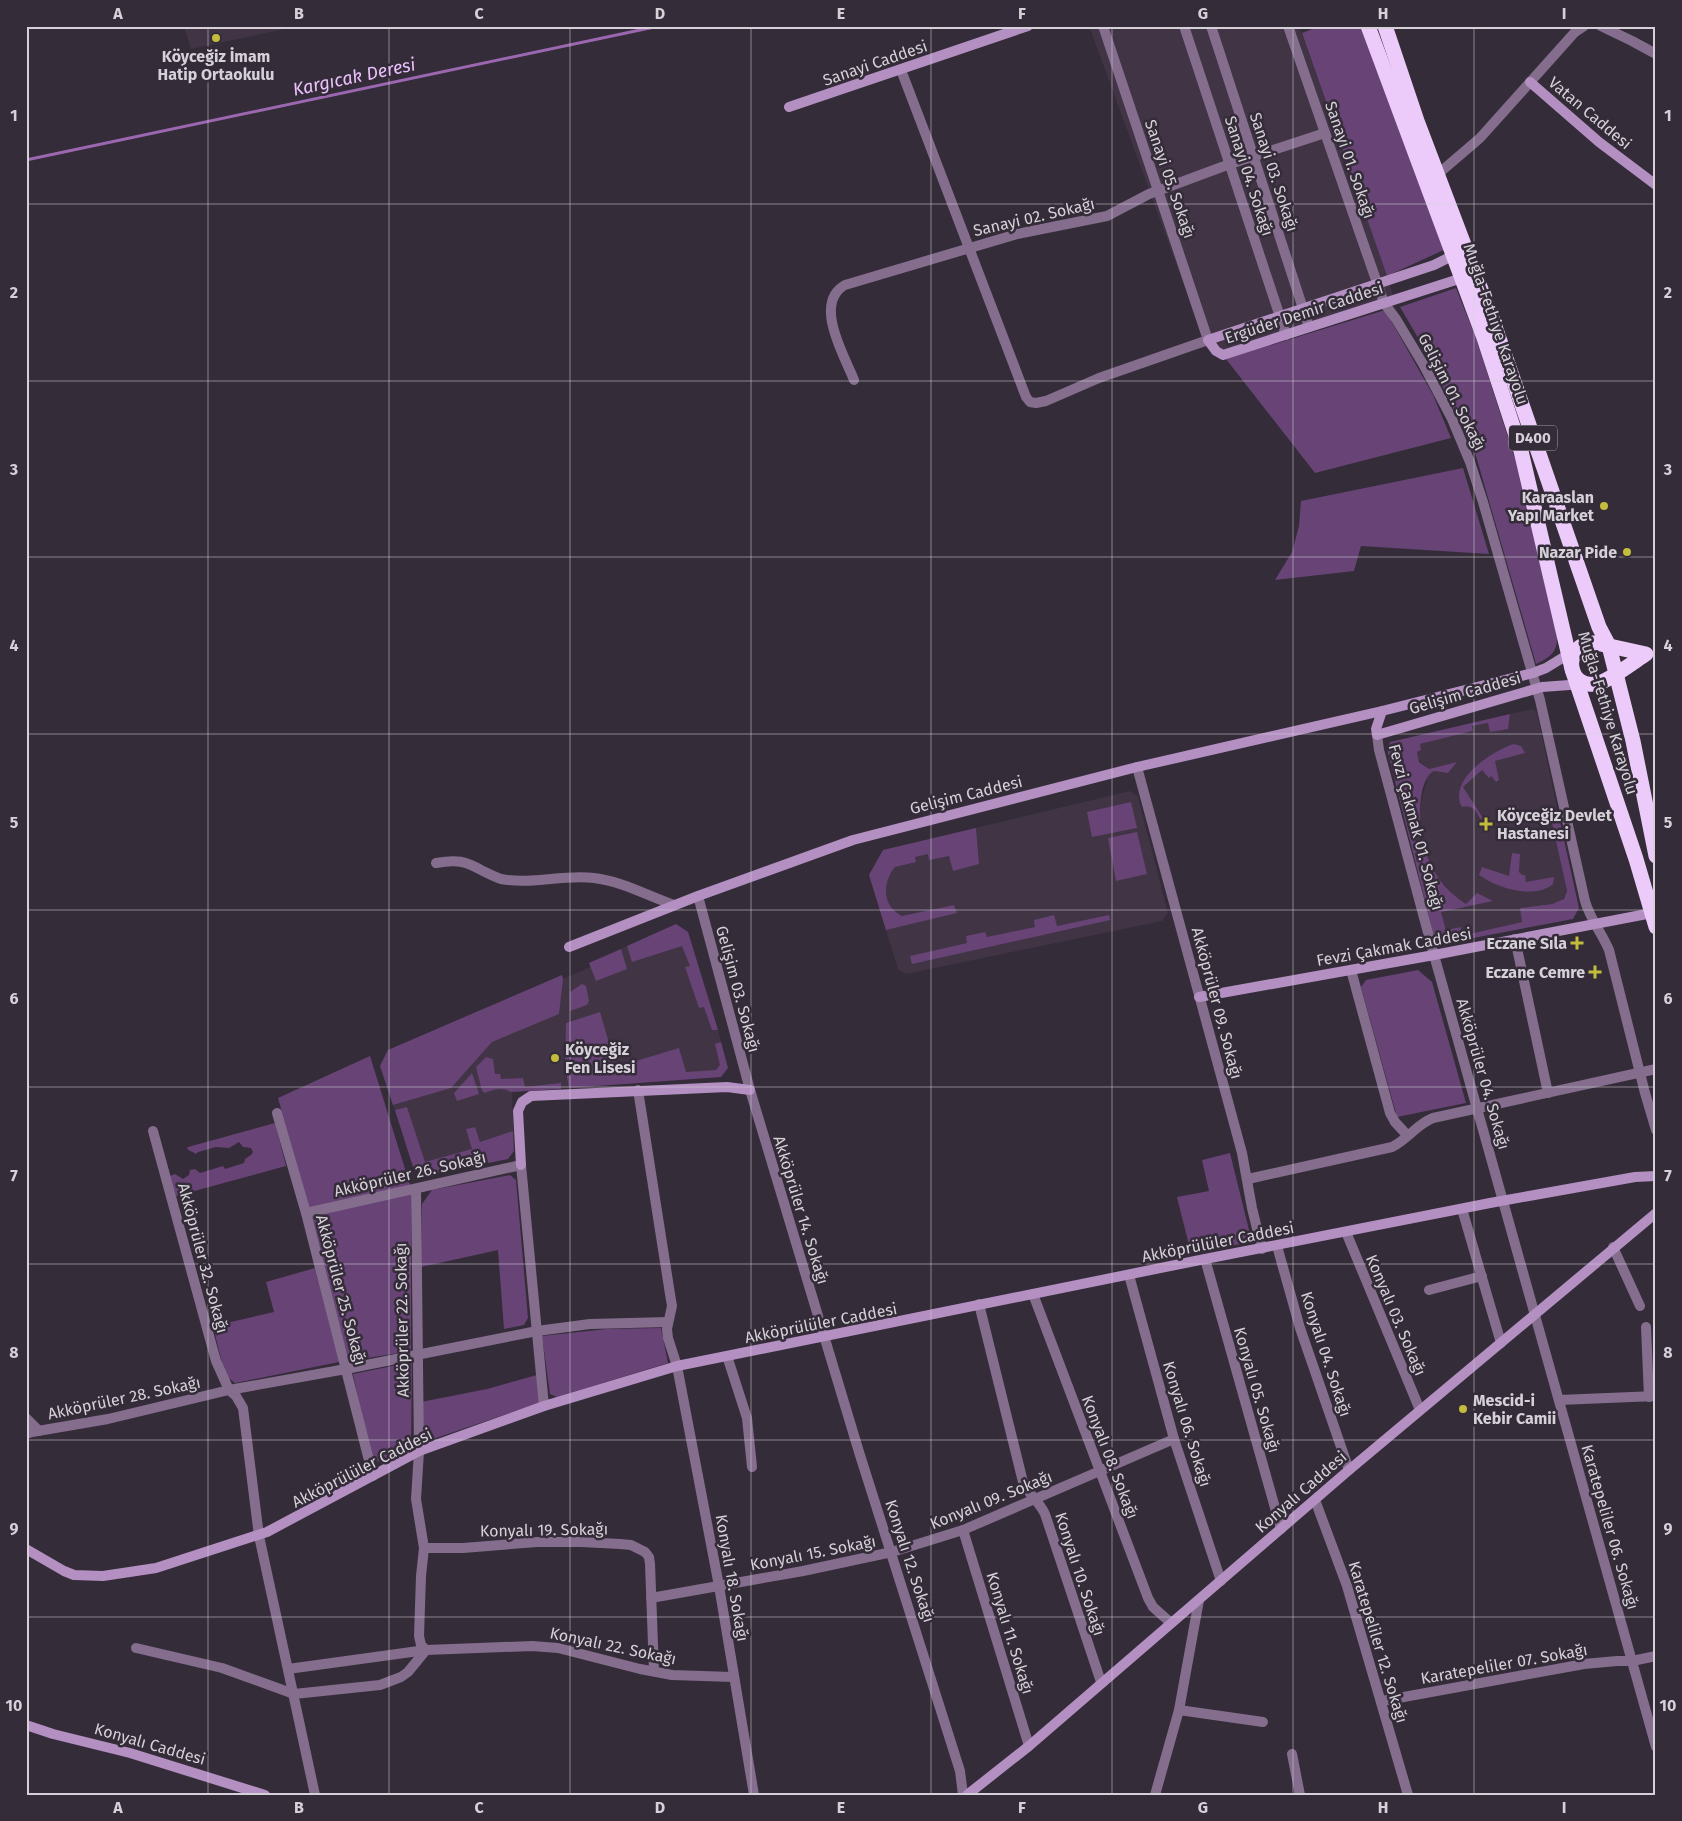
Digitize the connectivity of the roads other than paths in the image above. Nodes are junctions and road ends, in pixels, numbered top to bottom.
1 (1028, 26) edge
2 (1103, 26) edge
3 (1184, 26) edge
4 (1211, 26) edge
5 (1288, 26) edge
6 (1368, 26) edge
7 (1385, 26) edge
8 (1584, 26) edge
9 (1602, 26) edge
10 (1655, 53) edge
11 (901, 70) junction
12 (1530, 82) junction
13 (789, 107) dead end
14 (1325, 133) junction
15 (1253, 156) junction
16 (1230, 164) junction
17 (1438, 174) junction
18 (1656, 185) edge
19 (1158, 191) junction
20 (969, 247) junction
21 (1454, 255) junction
22 (1462, 278) junction
23 (1377, 284) junction
24 (1384, 303) junction
25 (1303, 309) junction
26 (1280, 316) junction
27 (1309, 327) junction
28 (1286, 335) junction
29 (1208, 340) junction
30 (854, 380) dead end
31 (1651, 655) edge
32 (1573, 657) junction
33 (1609, 660) junction
34 (1532, 673) junction
35 (1583, 684) junction
36 (1537, 688) junction
37 (1382, 711) junction
38 (1377, 735) junction
39 (1138, 767) junction
40 (1656, 856) edge
41 (436, 863) dead end
42 (698, 896) junction
43 (674, 905) junction
44 (1654, 920) edge
45 (1595, 924) junction
46 (1516, 939) junction
47 (569, 947) dead end
48 (1434, 955) junction
49 (1351, 970) junction
50 (1200, 997) junction
51 (1656, 1069) edge
52 (1640, 1072) junction
53 (638, 1090) junction
54 (750, 1090) junction
55 (1548, 1093) junction
56 (1476, 1109) junction
57 (277, 1113) dead end
58 (1656, 1130) edge
59 (152, 1131) dead end
60 (1408, 1135) junction
61 (520, 1165) junction
62 (1656, 1176) edge
63 (1248, 1179) junction
64 (416, 1189) junction
65 (1504, 1201) junction
66 (1462, 1209) junction
67 (306, 1213) junction
68 (1656, 1213) edge
69 (1346, 1232) junction
70 (1277, 1246) junction
71 (1613, 1247) junction
72 (1262, 1249) junction
73 (1205, 1259) junction
74 (1129, 1275) junction
75 (1482, 1276) junction
76 (1429, 1290) dead end
77 (1033, 1294) junction
78 (979, 1304) junction
79 (1640, 1306) dead end
80 (1534, 1314) junction
81 (668, 1322) junction
82 (1646, 1327) dead end
83 (537, 1331) junction
84 (824, 1337) junction
85 (1501, 1343) junction
86 (417, 1355) junction
87 (727, 1356) junction
88 (677, 1366) junction
89 (346, 1369) junction
90 (229, 1390) junction
91 (1652, 1396) edge
92 (1559, 1400) junction
93 (544, 1406) junction
94 (1420, 1410) junction
95 (26, 1418) edge
96 (39, 1431) junction
97 (26, 1434) edge
98 (1174, 1439) junction
99 (419, 1451) junction
100 (752, 1467) dead end
101 (1349, 1470) junction
102 (1100, 1472) junction
103 (372, 1476) junction
104 (1035, 1499) junction
105 (1315, 1500) junction
106 (1281, 1529) junction
107 (963, 1530) junction
108 (259, 1536) junction
109 (424, 1548) junction
110 (26, 1549) edge
111 (892, 1552) junction
112 (1221, 1581) junction
113 (718, 1586) junction
114 (651, 1598) junction
115 (1199, 1600) junction
116 (1171, 1623) junction
117 (136, 1648) dead end
118 (426, 1650) junction
119 (1656, 1656) edge
120 (1632, 1661) junction
121 (288, 1669) junction
122 (654, 1671) junction
123 (734, 1676) junction
124 (1101, 1682) junction
125 (294, 1694) junction
126 (1382, 1701) junction
127 (1179, 1710) junction
128 (1263, 1722) dead end
129 (26, 1725) edge
130 (1028, 1746) junction
131 (1656, 1747) edge
132 (1292, 1754) dead end
133 (265, 1795) edge
134 (316, 1795) edge
135 (754, 1795) edge
136 (963, 1795) edge
137 (967, 1795) edge
138 (1155, 1795) edge
139 (1300, 1795) edge
140 (1408, 1795) edge

1 - 11 street, Sanayi Caddesi
2 - 19 street, Sanayi 05. Sokağı
3 - 16 street, Sanayi 04. Sokağı
4 - 15 street, Sanayi 03. Sokağı
5 - 14 street, Sanayi 01. Sokağı
6 - 21 highway, Muğla-Fethiye Karayolu / D400
7 - 17 highway, Muğla-Fethiye Karayolu / D400
8 - 12 street
9 - 10 street
11 - 13 street, Sanayi Caddesi
11 - 20 street
12 - 17 street
12 - 18 street, Vatan Caddesi
14 - 15 street, Sanayi 02. Sokağı
14 - 23 street, Sanayi 01. Sokağı
15 - 16 street, Sanayi 02. Sokağı
15 - 25 street, Sanayi 03. Sokağı
16 - 19 street, Sanayi 02. Sokağı
16 - 26 street, Sanayi 04. Sokağı
17 - 33 highway, Muğla-Fethiye Karayolu / D400
19 - 20 street, Sanayi 02. Sokağı
19 - 29 street, Sanayi 05. Sokağı
20 - 29 street
20 - 30 street, Sanayi 02. Sokağı
21 - 22 highway, Muğla-Fethiye Karayolu / D400
21 - 23 street, Ergüder Demir Caddesi
22 - 24 street, Ergüder Demir Caddesi
22 - 32 highway, Muğla-Fethiye Karayolu / D400
23 - 24 street, Sanayi 01. Sokağı
23 - 25 street, Ergüder Demir Caddesi
24 - 27 street, Ergüder Demir Caddesi
24 - 34 street, Gelişim 01. Sokağı
25 - 26 street, Ergüder Demir Caddesi
25 - 27 street, Sanayi 03. Sokağı
26 - 28 street, Sanayi 04. Sokağı
26 - 29 street, Ergüder Demir Caddesi
27 - 28 street, Ergüder Demir Caddesi
28 - 29 street, Ergüder Demir Caddesi
31 - 33 highway
31 - 33 highway
32 - 33 highway
32 - 34 street, Gelişim Caddesi
32 - 35 highway, Muğla-Fethiye Karayolu / D400
33 - 35 highway
33 - 40 highway, Muğla-Fethiye Karayolu / D400
34 - 36 street, Gelişim 01. Sokağı
34 - 37 street, Gelişim Caddesi
35 - 36 street, Gelişim Caddesi
35 - 44 highway, Muğla-Fethiye Karayolu / D400
36 - 38 street, Gelişim Caddesi
36 - 45 street, Gelişim 01. Sokağı
37 - 38 street
37 - 39 street, Gelişim Caddesi
38 - 48 street, Fevzi Çakmak 01. Sokağı
39 - 42 street, Gelişim Caddesi
39 - 50 street, Akköprüler 09. Sokağı
41 - 43 street
42 - 43 street, Gelişim Caddesi
42 - 54 street, Gelişim 03. Sokağı
43 - 47 street, Gelişim Caddesi
44 - 45 street, Fevzi Çakmak Caddesi
45 - 46 street, Fevzi Çakmak Caddesi
45 - 52 street, Gelişim 01. Sokağı
46 - 48 street, Fevzi Çakmak Caddesi
46 - 55 street
48 - 49 street, Fevzi Çakmak Caddesi
48 - 56 street, Akköprüler 04. Sokağı
49 - 50 street, Fevzi Çakmak Caddesi
49 - 60 street
50 - 63 street, Akköprüler 09. Sokağı
51 - 52 street
52 - 55 street
52 - 58 street, Gelişim 01. Sokağı
53 - 54 street
53 - 61 street
53 - 81 street, Konyalı 18. Sokağı
54 - 84 street, Akköprüler 14. Sokağı
55 - 56 street
56 - 60 street
56 - 65 street, Akköprüler 04. Sokağı
57 - 67 street, Akköprüler 25. Sokağı
59 - 90 street, Akköprüler 32. Sokağı
60 - 63 street
61 - 64 street, Akköprüler 26. Sokağı
61 - 83 street
62 - 65 street, Akköprülüler Caddesi
63 - 72 street, Akköprüler 09. Sokağı
64 - 67 street, Akköprüler 26. Sokağı
64 - 86 street, Akköprüler 22. Sokağı
65 - 66 street, Akköprülüler Caddesi
65 - 80 street, Akköprüler 04. Sokağı
66 - 69 street, Akköprülüler Caddesi
66 - 75 street
67 - 89 street, Akköprüler 25. Sokağı
68 - 71 street, Konyalı Caddesi
69 - 70 street, Akköprülüler Caddesi
69 - 94 street, Konyalı 03. Sokağı
70 - 72 street, Akköprülüler Caddesi
70 - 101 street, Konyalı 04. Sokağı
71 - 79 street
71 - 80 street, Konyalı Caddesi
72 - 73 street, Akköprülüler Caddesi
73 - 74 street, Akköprülüler Caddesi
73 - 106 street, Konyalı 05. Sokağı
74 - 77 street, Akköprülüler Caddesi
74 - 98 street, Konyalı 06. Sokağı
75 - 76 street
75 - 85 street
77 - 78 street, Akköprülüler Caddesi
77 - 102 street, Konyalı 08. Sokağı
78 - 84 street, Akköprülüler Caddesi
78 - 104 street, Konyalı 10. Sokağı
80 - 85 street, Konyalı Caddesi
80 - 92 street, Karatepeliler 06. Sokağı
81 - 83 street, Akköprüler 28. Sokağı
81 - 88 street, Konyalı 18. Sokağı
82 - 91 street
83 - 86 street, Akköprüler 28. Sokağı
83 - 93 street
84 - 87 street, Akköprülüler Caddesi
84 - 111 street, Konyalı 12. Sokağı
85 - 94 street, Konyalı Caddesi
86 - 89 street, Akköprüler 28. Sokağı
86 - 99 street, Akköprüler 22. Sokağı
87 - 88 street, Akköprülüler Caddesi
87 - 100 street
88 - 93 street, Akköprülüler Caddesi
88 - 113 street, Konyalı 18. Sokağı
89 - 90 street, Akköprüler 28. Sokağı
89 - 103 street, Akköprüler 25. Sokağı
90 - 96 street, Akköprüler 28. Sokağı
90 - 108 street, Akköprüler 32. Sokağı
91 - 92 street
92 - 120 street, Karatepeliler 06. Sokağı
93 - 99 street, Akköprülüler Caddesi
94 - 101 street, Konyalı Caddesi
95 - 96 street
96 - 97 street, Akköprüler 28. Sokağı
98 - 102 street, Konyalı 09. Sokağı
98 - 112 street, Konyalı 06. Sokağı
99 - 103 street, Akköprülüler Caddesi
99 - 109 street, Akköprüler 22. Sokağı
101 - 105 street, Konyalı Caddesi
102 - 104 street, Konyalı 09. Sokağı
102 - 116 street, Konyalı 08. Sokağı
103 - 108 street, Akköprülüler Caddesi
104 - 107 street, Konyalı 09. Sokağı
104 - 124 street, Konyalı 10. Sokağı
105 - 106 street, Konyalı Caddesi
105 - 126 street, Karatepeliler 12. Sokağı
106 - 112 street, Konyalı Caddesi
107 - 111 street, Konyalı 09. Sokağı
107 - 130 street, Konyalı 11. Sokağı
108 - 110 street, Akköprülüler Caddesi
108 - 121 street, Akköprüler 32. Sokağı
109 - 114 street, Konyalı 19. Sokağı
109 - 118 street, Akköprüler 22. Sokağı
111 - 113 street, Konyalı 15. Sokağı
111 - 136 street, Konyalı 12. Sokağı
112 - 115 street, Konyalı Caddesi
113 - 114 street, Konyalı 15. Sokağı
113 - 123 street, Konyalı 18. Sokağı
114 - 122 street
115 - 116 street, Konyalı Caddesi
115 - 127 street
116 - 124 street, Konyalı Caddesi
117 - 125 street
118 - 121 street, Konyalı 22. Sokağı
118 - 122 street, Konyalı 22. Sokağı
118 - 125 street
119 - 120 street, Karatepeliler 07. Sokağı
120 - 126 street, Karatepeliler 07. Sokağı
120 - 131 street, Karatepeliler 06. Sokağı
121 - 125 street, Akköprüler 32. Sokağı
122 - 123 street, Konyalı 22. Sokağı
123 - 135 street, Konyalı 18. Sokağı
124 - 130 street, Konyalı Caddesi
125 - 134 street, Akköprüler 32. Sokağı
126 - 140 street, Karatepeliler 12. Sokağı
127 - 128 street
127 - 138 street
129 - 133 street, Konyalı Caddesi
130 - 137 street, Konyalı Caddesi
132 - 139 street

